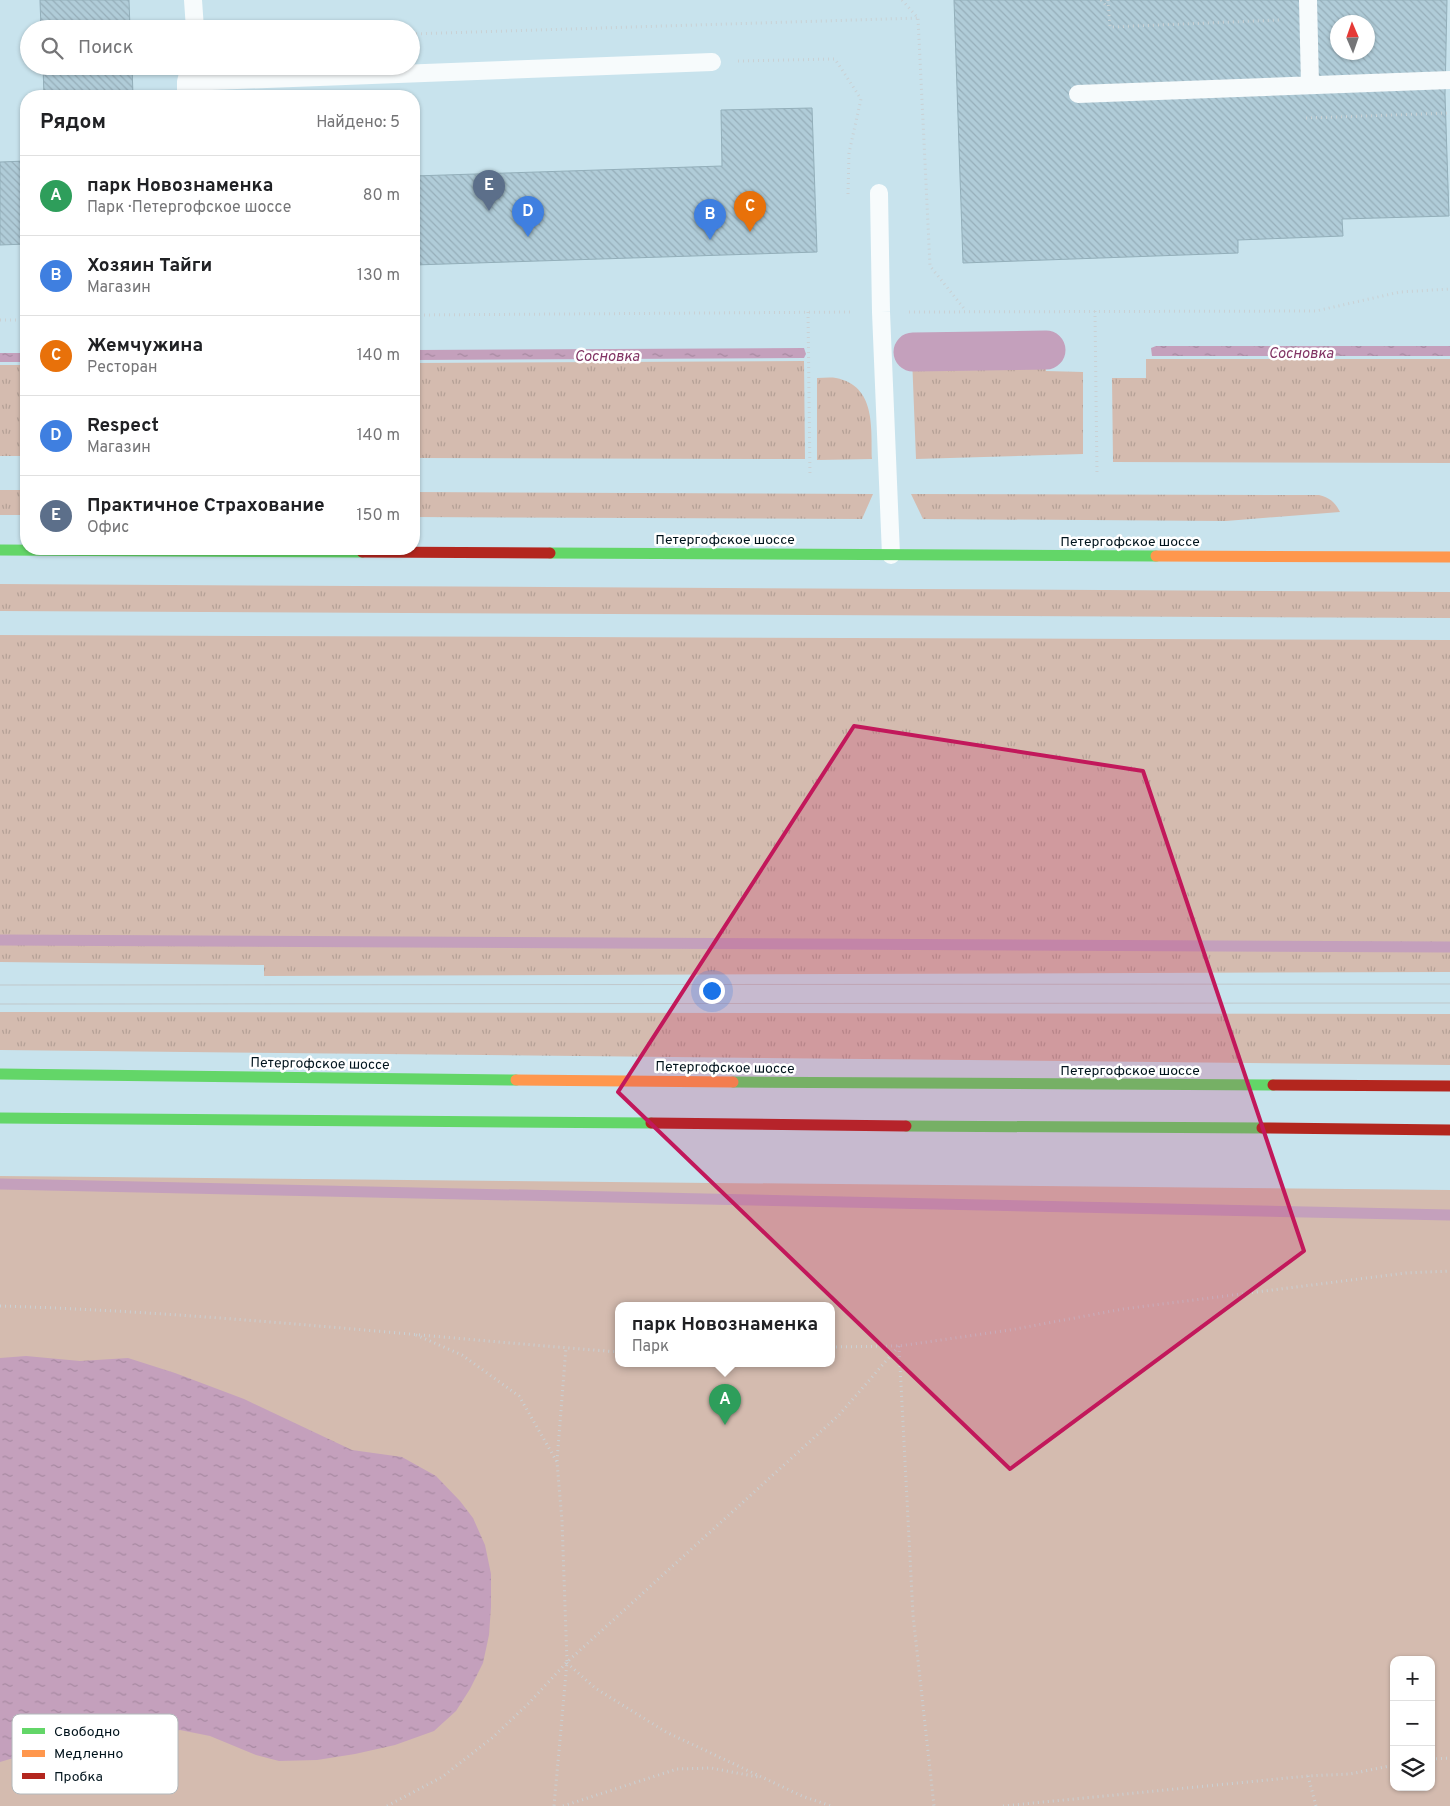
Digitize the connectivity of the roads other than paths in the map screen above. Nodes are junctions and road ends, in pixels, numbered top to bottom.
1 (194, 0) edge
2 (1308, 0) edge
3 (194, 20) edge
4 (712, 62) road end
5 (420, 73) edge
6 (353, 75) edge
7 (1450, 80) edge
8 (188, 81) edge
9 (1310, 84) junction
10 (1078, 94) dead end
11 (879, 193) dead end
12 (0, 550) edge
13 (20, 550) edge
14 (420, 552) edge
15 (891, 555) junction
16 (1450, 557) edge
17 (0, 1074) edge
18 (1450, 1086) edge
19 (0, 1118) edge
20 (1450, 1130) edge

1 - 3 lane
2 - 9 lane
4 - 5 lane
6 - 8 lane
7 - 9 lane
9 - 10 lane
11 - 15 lane
12 - 13 main road, Петергофское шоссе
14 - 15 main road, Петергофское шоссе
15 - 16 main road, Петергофское шоссе
17 - 18 main road, Петергофское шоссе
19 - 20 main road

